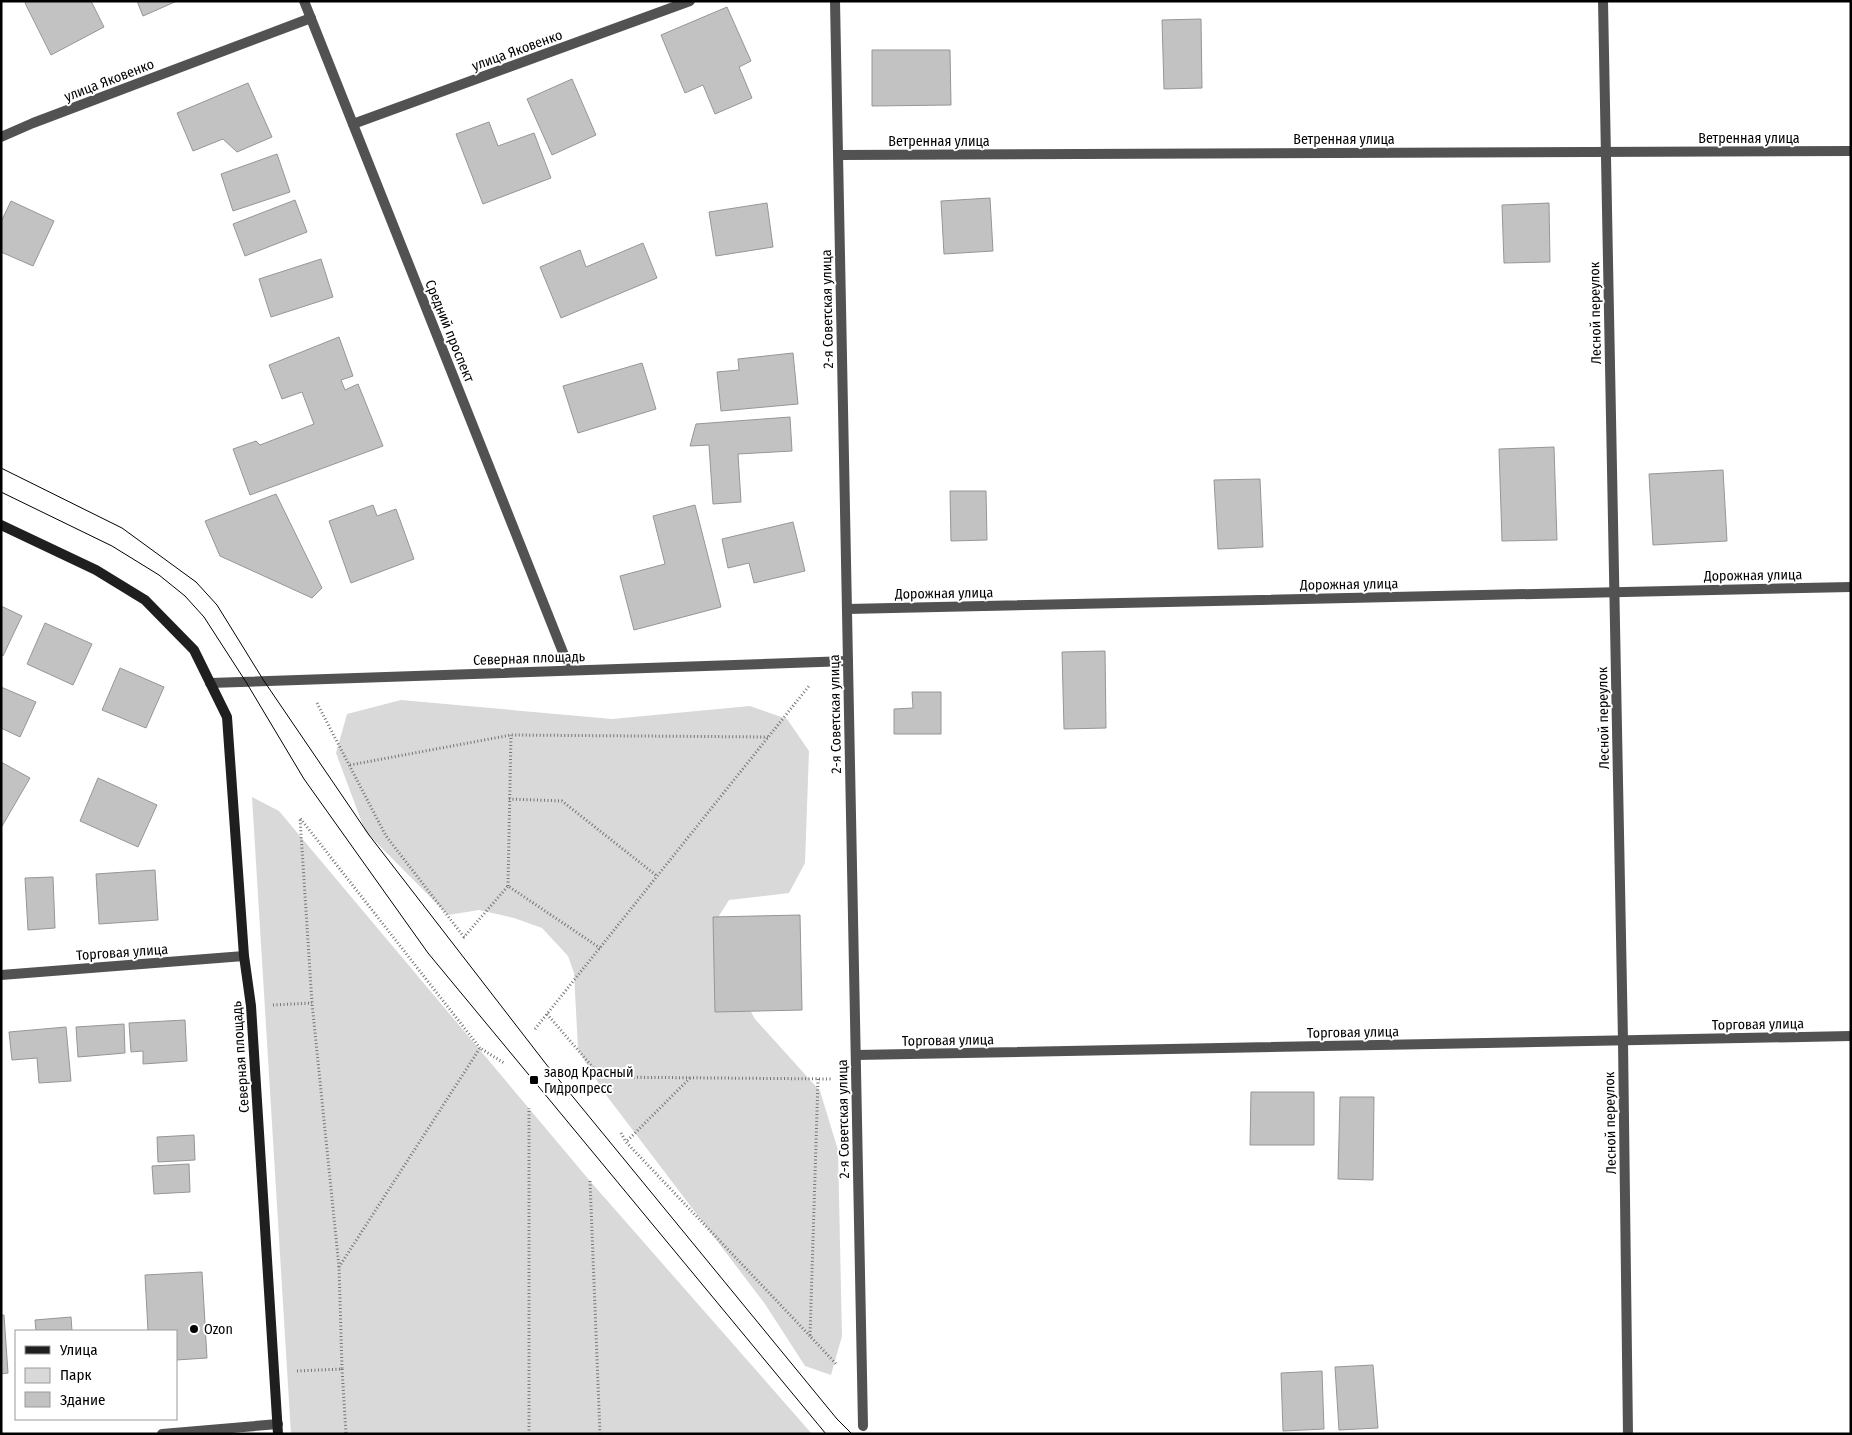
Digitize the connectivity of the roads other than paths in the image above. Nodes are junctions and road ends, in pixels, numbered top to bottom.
1 (304, 1) edge
2 (690, 1) edge
3 (835, 1) edge
4 (1603, 1) edge
5 (311, 18) junction
6 (353, 124) junction
7 (1, 138) edge
8 (1851, 151) edge
9 (1606, 152) junction
10 (838, 155) junction
11 (1, 525) edge
12 (1851, 587) edge
13 (1614, 592) junction
14 (847, 609) junction
15 (848, 661) junction
16 (570, 670) junction
17 (210, 683) junction
18 (244, 956) junction
19 (1, 975) edge
20 (1851, 1036) edge
21 (1623, 1041) junction
22 (856, 1055) junction
23 (863, 1426) dead end
24 (278, 1429) edge
25 (162, 1434) edge
26 (1628, 1434) edge

1 - 5 street, Средний проспект
2 - 6 street, улица Яковенко
3 - 10 street, 2-я Советская улица
4 - 9 street, Лесной переулок
5 - 6 street, Средний проспект
5 - 7 street, улица Яковенко
6 - 16 street, Средний проспект
8 - 9 street, Ветренная улица
9 - 10 street, Ветренная улица
9 - 13 street, Лесной переулок
10 - 14 street, 2-я Советская улица
11 - 17 main road, Северная площадь
12 - 13 street, Дорожная улица
13 - 14 street, Дорожная улица
13 - 21 street, Лесной переулок
14 - 15 street, 2-я Советская улица
15 - 16 street, Северная площадь
15 - 22 street, 2-я Советская улица
16 - 17 street, Северная площадь
17 - 18 main road, Северная площадь
18 - 19 street, Торговая улица
18 - 24 main road, Северная площадь
20 - 21 street, Торговая улица
21 - 22 street, Торговая улица
21 - 26 street, Лесной переулок
22 - 23 street, 2-я Советская улица
24 - 25 street

